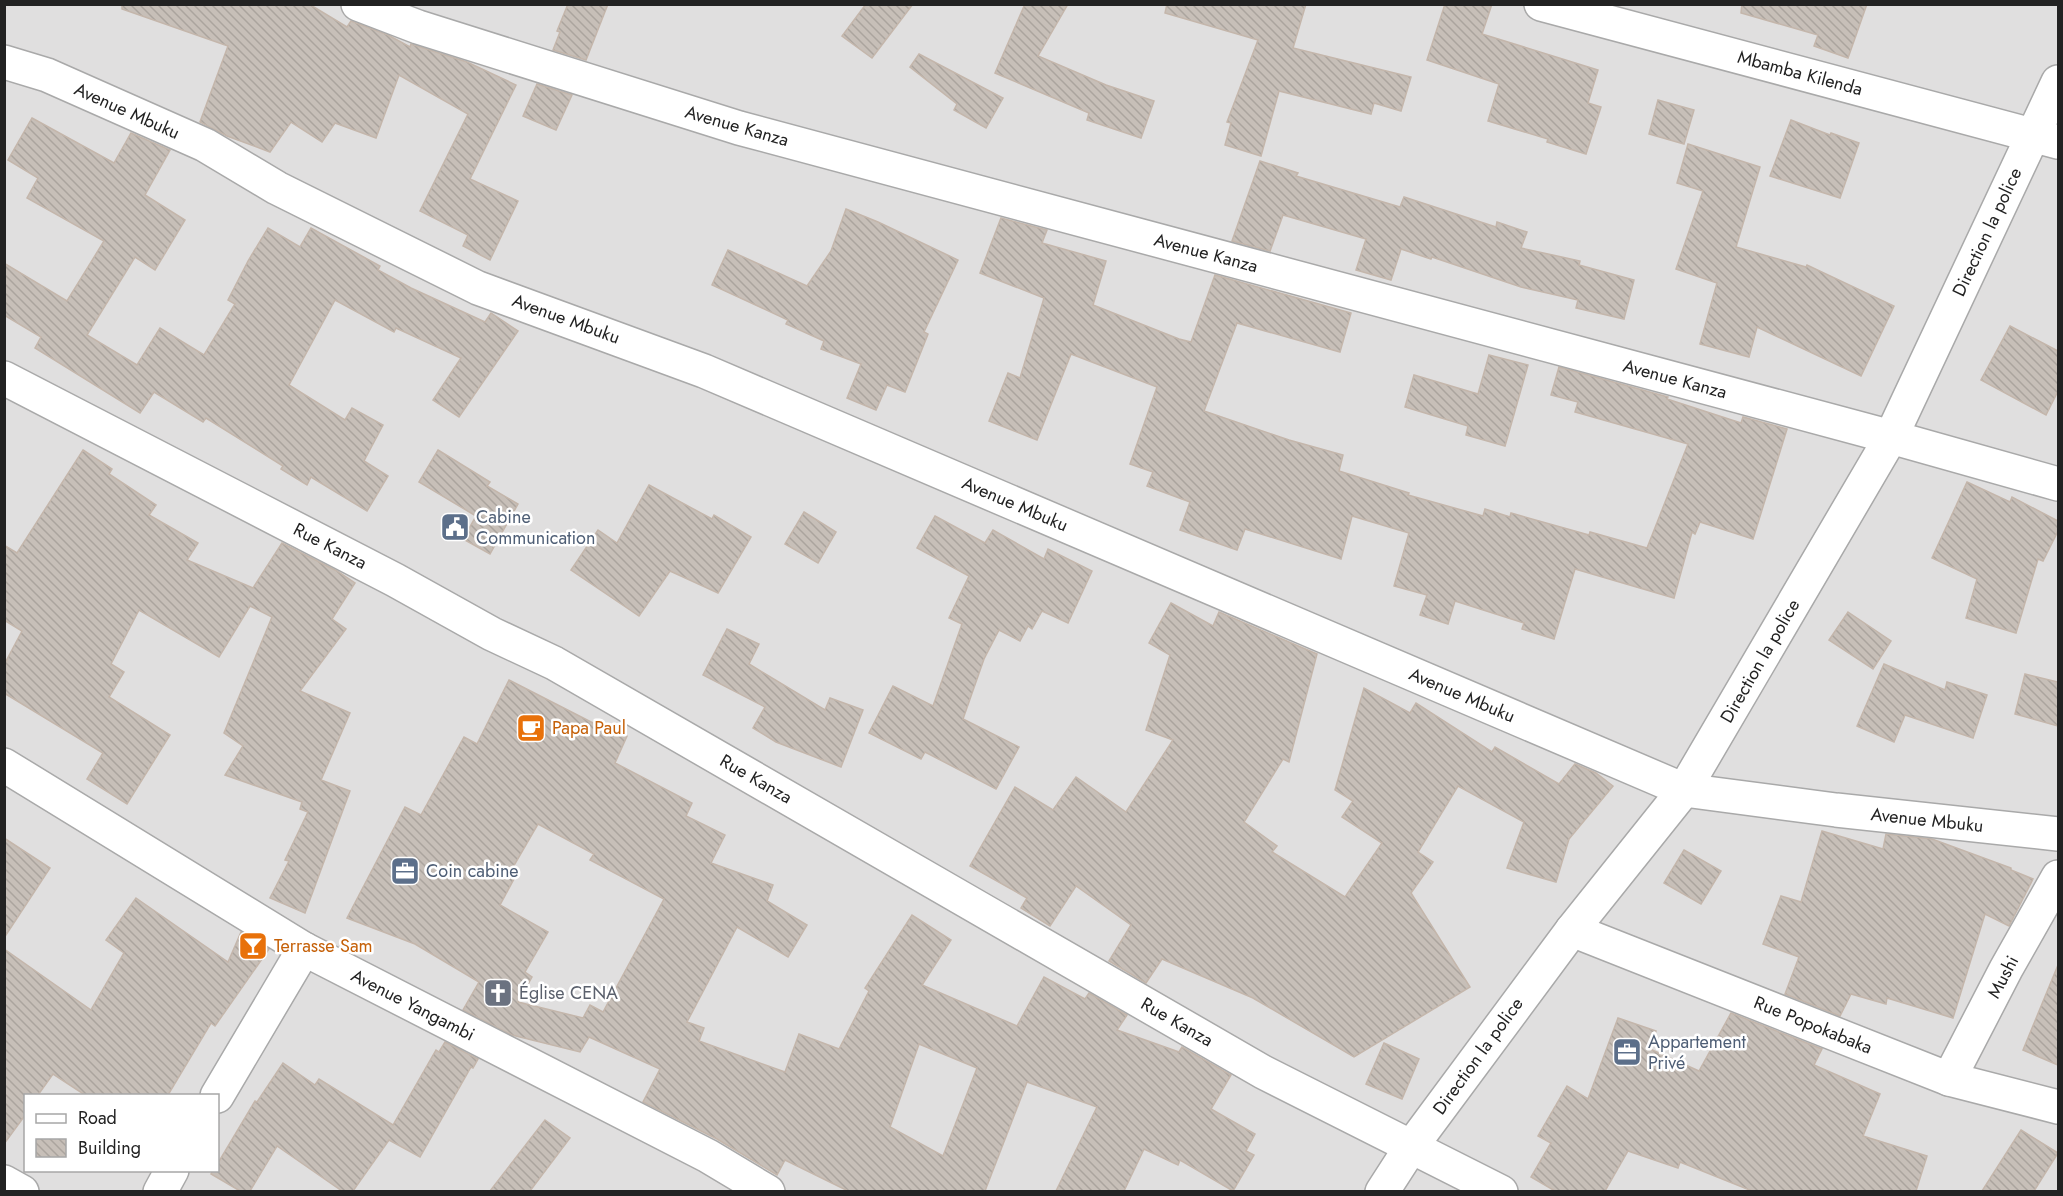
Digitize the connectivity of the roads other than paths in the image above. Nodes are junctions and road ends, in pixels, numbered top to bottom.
1 (358, 4) edge
2 (1541, 4) edge
3 (4, 62) edge
4 (2058, 82) edge
5 (2046, 138) edge
6 (4, 378) edge
7 (1891, 437) junction
8 (2058, 484) edge
9 (4, 765) edge
10 (1684, 790) junction
11 (2058, 834) edge
12 (2058, 877) edge
13 (1572, 930) junction
14 (304, 949) junction
15 (1949, 1079) junction
16 (218, 1094) edge
17 (2058, 1107) edge
18 (1411, 1147) junction
19 (171, 1172) edge
20 (4, 1182) edge
21 (22, 1191) edge
22 (160, 1191) edge
23 (768, 1191) edge
24 (1382, 1191) edge
25 (1501, 1191) edge

1 - 7 street, Avenue Kanza
2 - 5 street, Mbamba Kilenda
3 - 10 street, Avenue Mbuku
4 - 5 street, Direction la police
5 - 7 street, Direction la police
6 - 18 street, Rue Kanza
7 - 8 street, Avenue Kanza
7 - 10 street, Direction la police
9 - 14 street, Avenue Yangambi
10 - 11 street, Avenue Mbuku
10 - 13 street, Direction la police
12 - 15 street, Mushi
13 - 15 street, Rue Popokabaka
13 - 18 street, Direction la police
14 - 16 street
14 - 23 street, Avenue Yangambi
15 - 17 street, Rue Popokabaka
18 - 24 street, Direction la police
18 - 25 street, Rue Kanza
19 - 22 street
20 - 21 street

